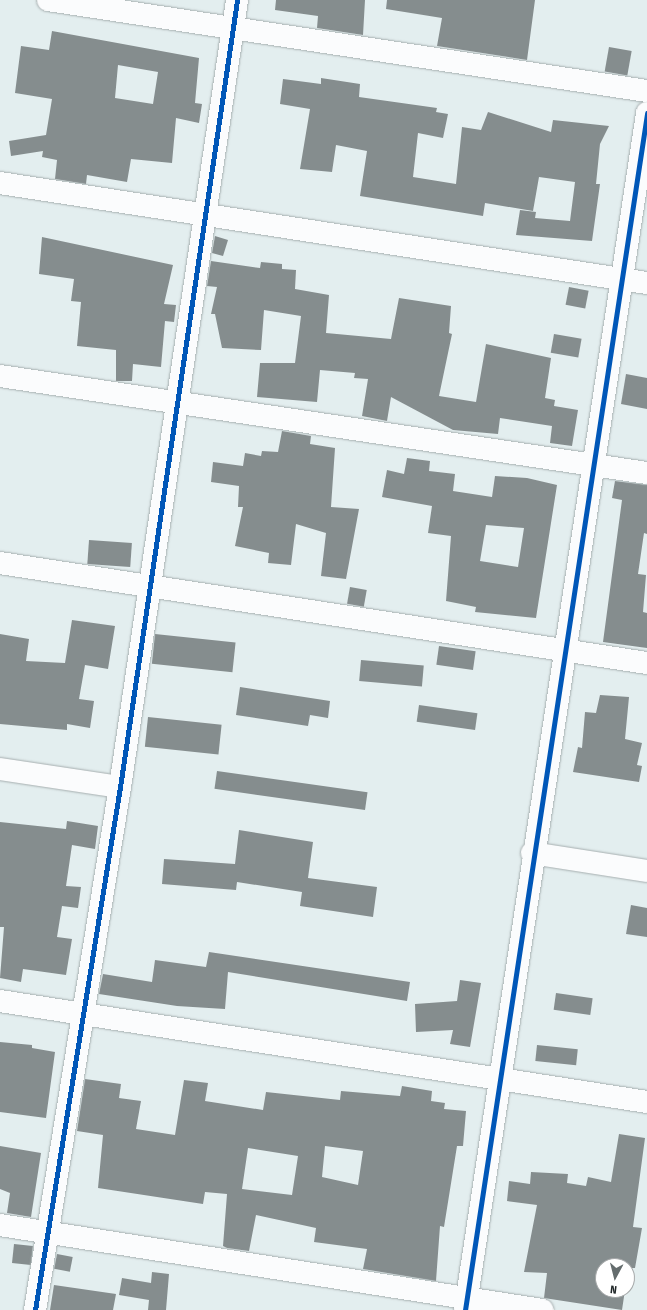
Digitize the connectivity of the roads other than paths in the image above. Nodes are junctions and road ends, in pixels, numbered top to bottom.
1 (48, 0) edge
2 (237, 0) edge
3 (233, 27) junction
4 (647, 91) edge
5 (647, 113) edge
6 (0, 182) edge
7 (203, 214) junction
8 (622, 280) junction
9 (647, 283) edge
10 (0, 376) edge
11 (177, 403) junction
12 (594, 464) junction
13 (647, 473) edge
14 (0, 563) edge
15 (148, 586) junction
16 (564, 650) junction
17 (647, 663) edge
18 (0, 769) edge
19 (120, 787) junction
20 (532, 853) junction
21 (647, 871) edge
22 (0, 1001) edge
23 (83, 1013) junction
24 (498, 1076) junction
25 (647, 1102) edge
26 (0, 1225) edge
27 (47, 1232) junction
28 (466, 1304) edge
29 (35, 1310) edge
30 (542, 1310) edge

1 - 3 street
2 - 3 street
3 - 4 street
3 - 7 street
5 - 8 street
6 - 7 street
7 - 8 street
7 - 11 street
8 - 9 street
8 - 12 street
10 - 11 street
11 - 12 street
11 - 15 street
12 - 13 street
12 - 16 street
14 - 15 street
15 - 16 street
15 - 19 street
16 - 17 street
16 - 20 street
18 - 19 street
19 - 23 street
20 - 21 street
20 - 24 street
22 - 23 street
23 - 24 street
23 - 27 street
24 - 25 street
24 - 28 street
26 - 27 street
27 - 28 street
27 - 29 street
28 - 30 street

